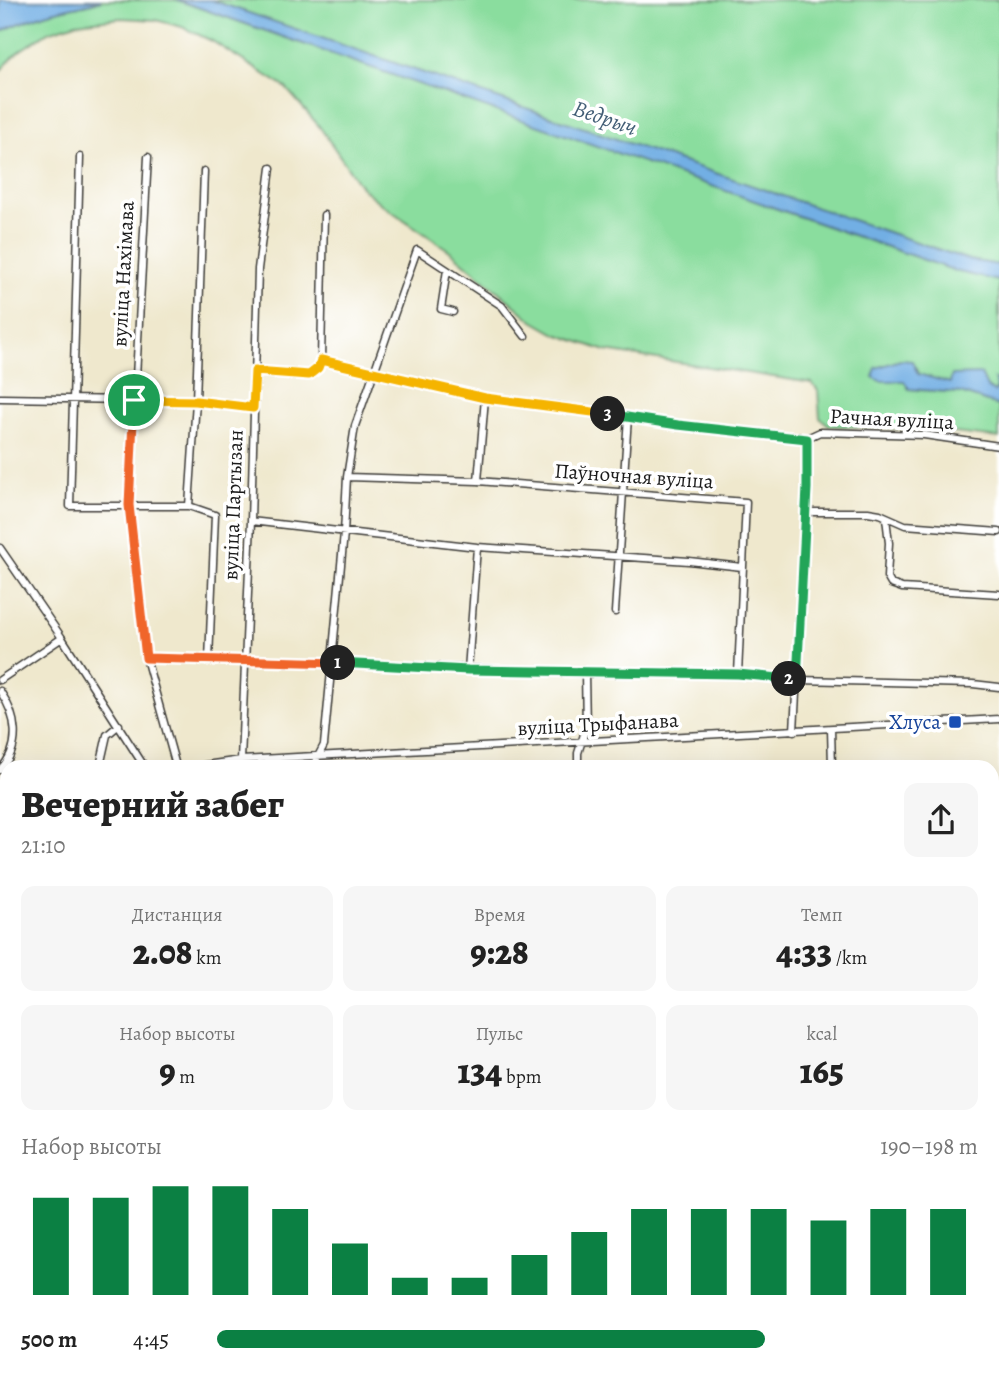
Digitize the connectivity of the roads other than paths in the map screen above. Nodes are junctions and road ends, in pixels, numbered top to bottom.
1 (80, 157) dead end
2 (148, 157) dead end
3 (271, 168) dead end
4 (204, 172) dead end
5 (324, 215) dead end
6 (447, 270) junction
7 (453, 312) dead end
8 (525, 336) dead end
9 (321, 360) junction
10 (255, 371) junction
11 (374, 371) junction
12 (0, 398) edge
13 (74, 398) junction
14 (485, 398) junction
15 (134, 400) junction
16 (196, 401) junction
17 (253, 408) junction
18 (628, 417) junction
19 (807, 439) junction
20 (999, 446) edge
21 (346, 477) junction
22 (478, 481) junction
23 (621, 492) junction
24 (129, 505) junction
25 (189, 506) junction
26 (806, 512) junction
27 (886, 518) junction
28 (251, 521) junction
29 (999, 532) edge
30 (344, 533) junction
31 (477, 547) junction
32 (0, 548) edge
33 (619, 556) junction
34 (742, 567) junction
35 (999, 594) edge
36 (615, 612) dead end
37 (62, 638) junction
38 (146, 658) junction
39 (209, 660) junction
40 (245, 660) junction
41 (332, 663) junction
42 (468, 670) junction
43 (585, 673) junction
44 (738, 674) junction
45 (0, 680) edge
46 (797, 680) junction
47 (999, 687) edge
48 (0, 691) edge
49 (999, 719) edge
50 (119, 725) junction
51 (831, 729) junction
52 (794, 731) junction
53 (581, 743) junction
54 (318, 756) junction
55 (6, 760) edge
56 (101, 760) edge
57 (140, 760) edge
58 (174, 760) edge
59 (241, 760) joint
60 (316, 760) edge
61 (579, 760) edge
62 (832, 760) edge

1 - 13 street
2 - 15 street, вуліца Нахімава
3 - 10 street, вуліца Партызан
4 - 16 street
5 - 9 street
6 - 7 street
6 - 8 street
6 - 11 street
9 - 10 street
9 - 11 street, Рачная вуліца
10 - 17 street, вуліца Партызан
11 - 14 street, Рачная вуліца
11 - 21 street
12 - 13 street
13 - 15 street
13 - 24 street
14 - 18 street, Рачная вуліца
14 - 22 street
15 - 16 street
15 - 24 street, вуліца Нахімава
16 - 17 street
16 - 25 street
17 - 28 street, вуліца Партызан
18 - 19 street, Рачная вуліца
18 - 23 street
19 - 20 street, Рачная вуліца
19 - 26 street
21 - 22 street, Паўночная вуліца
21 - 30 street
22 - 23 street, Паўночная вуліца
23 - 33 street
23 - 34 street, Паўночная вуліца
24 - 25 street
24 - 38 street, вуліца Нахімава
25 - 39 street
26 - 27 street
26 - 46 street
27 - 29 street
27 - 35 street
28 - 30 street
28 - 40 street, вуліца Партызан
30 - 31 street
30 - 41 street
31 - 33 street
31 - 42 street
32 - 37 street
33 - 34 street
33 - 36 street
34 - 44 street, Паўночная вуліца
37 - 45 street
37 - 50 street
38 - 39 street
38 - 58 street, вуліца Нахімава
39 - 40 street
40 - 41 street
40 - 59 street, вуліца Партызан
41 - 42 street
41 - 54 street
42 - 43 street
43 - 44 street
43 - 53 street
44 - 46 street
46 - 47 street
46 - 52 street
48 - 55 street
49 - 51 street, вуліца Трыфанава
50 - 56 street
50 - 57 street
51 - 52 street, вуліца Трыфанава
51 - 62 street
52 - 53 street, вуліца Трыфанава
53 - 54 street, вуліца Трыфанава
53 - 61 street
54 - 59 street, вуліца Трыфанава
54 - 60 street

